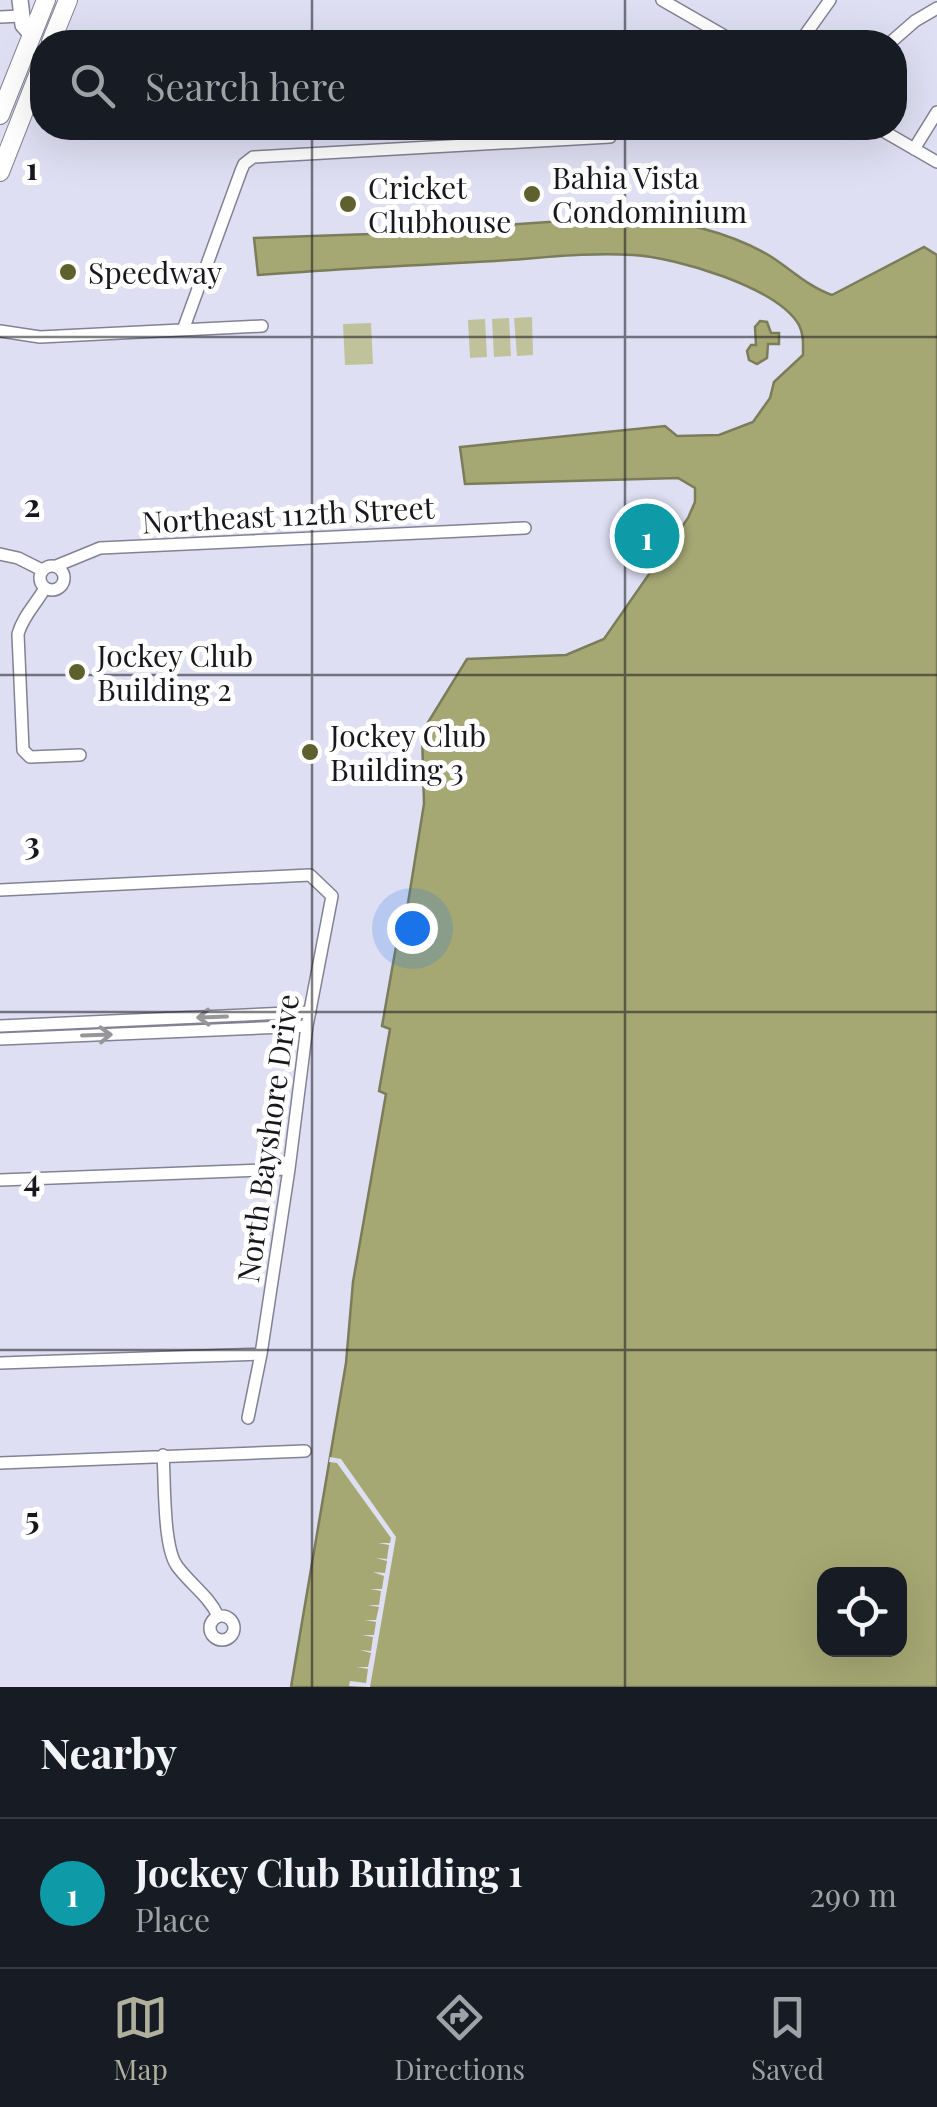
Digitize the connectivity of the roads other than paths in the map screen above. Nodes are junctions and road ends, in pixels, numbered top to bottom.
1 (46, 0) edge
2 (68, 0) edge
3 (662, 0) edge
4 (830, 0) edge
5 (20, 8) edge
6 (937, 8) edge
7 (0, 17) edge
8 (34, 30) edge
9 (56, 30) edge
10 (714, 30) edge
11 (809, 30) edge
12 (905, 30) edge
13 (30, 33) edge
14 (30, 40) edge
15 (30, 96) edge
16 (937, 112) edge
17 (0, 115) edge
18 (545, 140) edge
19 (899, 140) edge
20 (914, 149) junction
21 (937, 162) edge
22 (0, 172) edge
23 (262, 326) dead end
24 (183, 330) junction
25 (0, 331) edge
26 (525, 528) dead end
27 (0, 554) edge
28 (56, 566) junction
29 (42, 570) junction
30 (45, 588) junction
31 (80, 755) dead end
32 (0, 890) edge
33 (310, 1012) junction
34 (0, 1026) edge
35 (307, 1026) junction
36 (0, 1039) edge
37 (289, 1169) junction
38 (0, 1180) edge
39 (261, 1354) junction
40 (0, 1363) edge
41 (248, 1418) dead end
42 (305, 1451) dead end
43 (163, 1455) junction
44 (0, 1463) edge
45 (218, 1616) dead end

1 - 8 main road
2 - 9 main road
3 - 10 street
4 - 11 street
5 - 7 street
5 - 13 street
6 - 12 street
14 - 17 main road
15 - 22 main road
16 - 20 street
18 - 24 street
19 - 20 street
20 - 21 street
23 - 24 street
24 - 25 street
26 - 28 street, Northeast 112th Street
27 - 29 street
28 - 29 street
28 - 30 street
29 - 30 street
30 - 31 street
32 - 33 street, North Bayshore Drive
33 -> 34 street
33 - 35 street, North Bayshore Drive
36 -> 35 street
35 - 37 street, North Bayshore Drive
37 - 38 street
37 - 39 street, North Bayshore Drive
39 - 40 street
39 - 41 street, North Bayshore Drive
42 - 43 street
43 - 44 street
43 - 45 street

